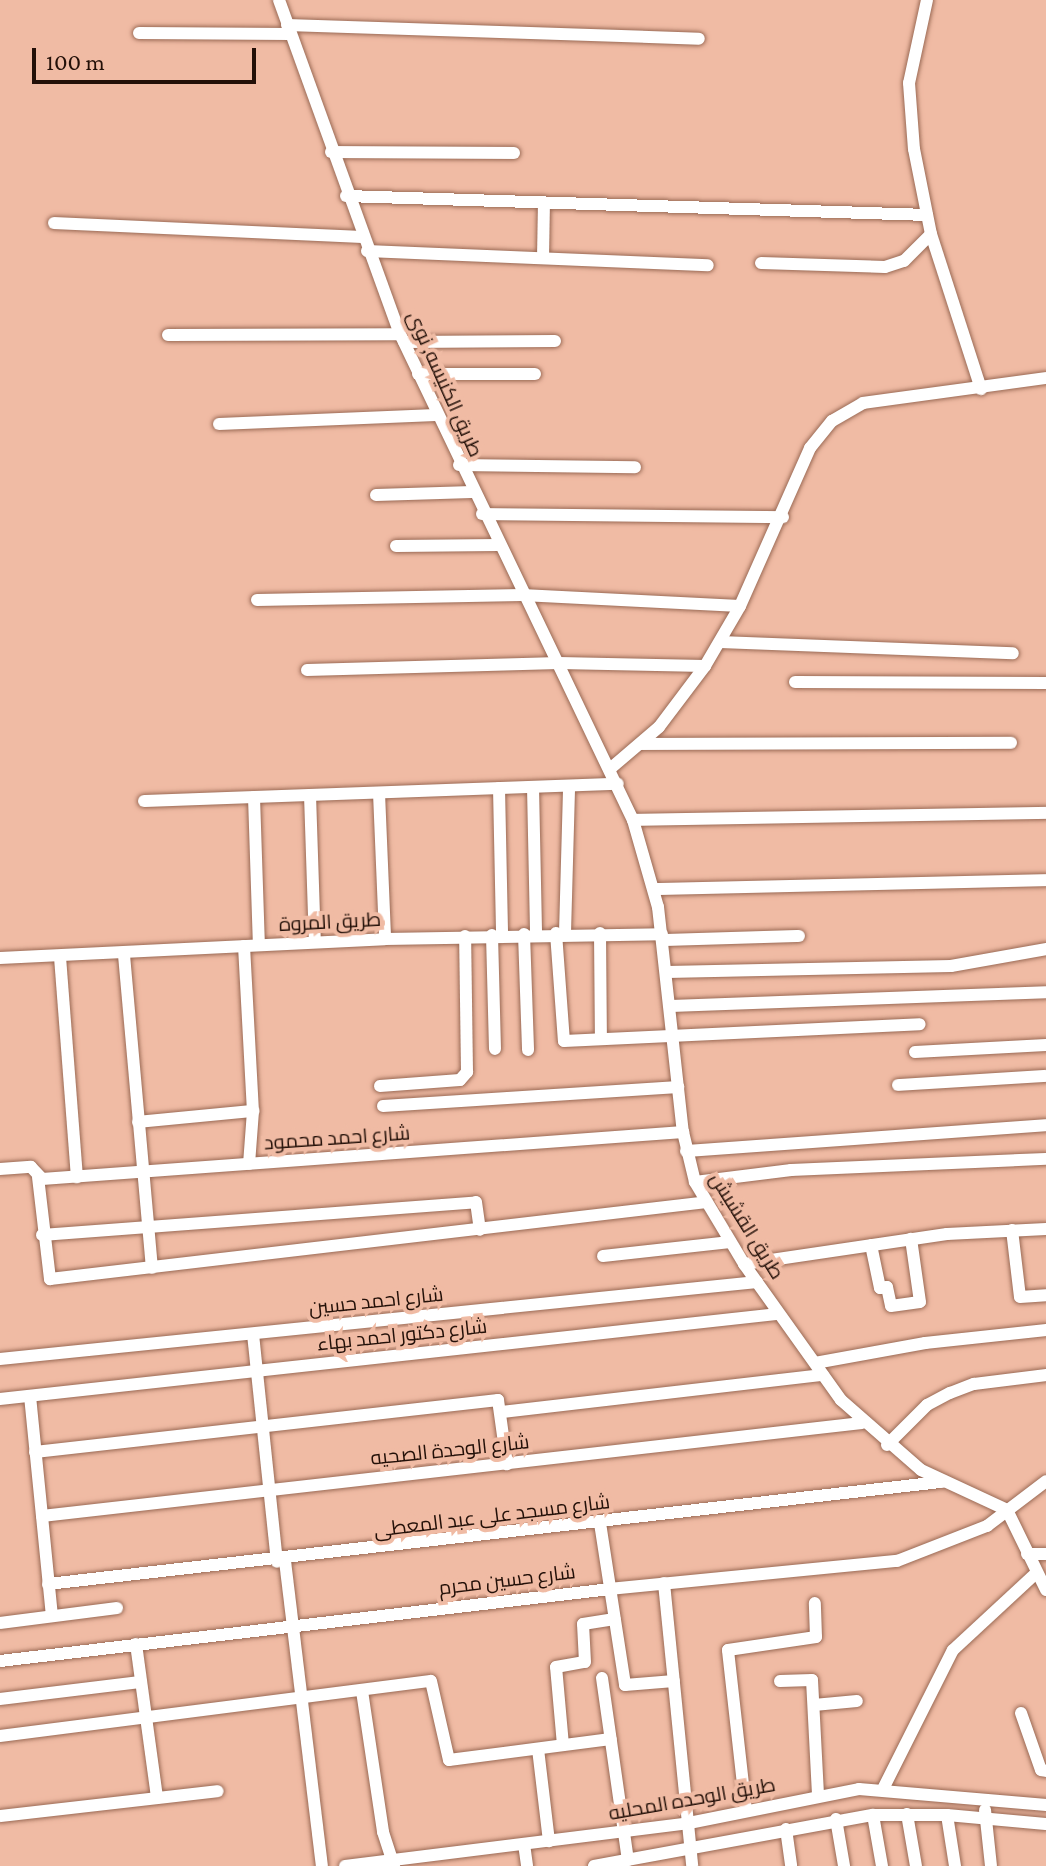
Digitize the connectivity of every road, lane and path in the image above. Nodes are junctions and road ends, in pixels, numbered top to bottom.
1 (279, 0) edge
2 (927, 0) edge
3 (289, 29) junction
4 (139, 33) dead end
5 (699, 39) dead end
6 (331, 152) junction
7 (514, 153) dead end
8 (346, 196) junction
9 (544, 203) junction
10 (927, 215) junction
11 (54, 223) dead end
12 (931, 234) junction
13 (362, 237) junction
14 (367, 251) junction
15 (543, 258) junction
16 (761, 263) dead end
17 (708, 265) dead end
18 (168, 335) dead end
19 (402, 338) junction
20 (555, 341) dead end
21 (418, 374) junction
22 (535, 374) dead end
23 (1046, 378) edge
24 (981, 389) junction
25 (436, 415) junction
26 (219, 424) dead end
27 (459, 465) junction
28 (635, 467) dead end
29 (472, 492) junction
30 (376, 495) dead end
31 (482, 514) junction
32 (783, 517) junction
33 (498, 545) junction
34 (396, 546) dead end
35 (522, 595) junction
36 (257, 600) dead end
37 (740, 606) junction
38 (720, 642) junction
39 (1013, 653) dead end
40 (559, 663) junction
41 (705, 666) junction
42 (307, 670) dead end
43 (795, 682) dead end
44 (1046, 683) edge
45 (1011, 743) dead end
46 (640, 744) junction
47 (611, 768) junction
48 (618, 784) junction
49 (569, 786) junction
50 (533, 787) junction
51 (499, 788) junction
52 (379, 793) junction
53 (310, 795) junction
54 (254, 797) junction
55 (144, 801) dead end
56 (1046, 813) edge
57 (633, 820) junction
58 (1046, 880) edge
59 (654, 889) junction
60 (560, 933) junction
61 (600, 933) junction
62 (530, 934) junction
63 (497, 935) junction
64 (465, 936) junction
65 (799, 936) dead end
66 (662, 937) junction
67 (385, 939) junction
68 (315, 942) junction
69 (259, 945) junction
70 (244, 946) junction
71 (1046, 949) edge
72 (124, 955) junction
73 (60, 957) junction
74 (0, 958) edge
75 (667, 972) junction
76 (1046, 992) edge
77 (671, 1006) junction
78 (920, 1024) dead end
79 (673, 1033) junction
80 (601, 1039) junction
81 (1046, 1045) edge
82 (495, 1049) dead end
83 (528, 1050) dead end
84 (915, 1052) dead end
85 (1046, 1076) edge
86 (898, 1085) dead end
87 (380, 1086) dead end
88 (678, 1087) junction
89 (383, 1106) dead end
90 (253, 1111) junction
91 (138, 1122) junction
92 (1046, 1125) edge
93 (683, 1132) junction
94 (686, 1151) junction
95 (1046, 1159) edge
96 (249, 1164) junction
97 (0, 1169) edge
98 (143, 1172) junction
99 (38, 1177) junction
100 (77, 1177) junction
101 (695, 1182) junction
102 (707, 1202) junction
103 (148, 1228) junction
104 (1046, 1229) edge
105 (480, 1230) junction
106 (1012, 1230) junction
107 (42, 1235) junction
108 (911, 1239) junction
109 (730, 1242) junction
110 (871, 1245) junction
111 (603, 1256) dead end
112 (744, 1264) junction
113 (152, 1268) junction
114 (757, 1282) junction
115 (1046, 1295) edge
116 (778, 1314) junction
117 (1046, 1330) edge
118 (253, 1334) junction
119 (0, 1359) edge
120 (819, 1369) junction
121 (254, 1371) junction
122 (1046, 1375) edge
123 (30, 1396) junction
124 (0, 1399) edge
125 (502, 1412) junction
126 (862, 1423) junction
127 (259, 1427) junction
128 (887, 1445) junction
129 (35, 1452) junction
130 (507, 1464) junction
131 (1046, 1481) edge
132 (941, 1482) junction
133 (267, 1491) junction
134 (1009, 1512) junction
135 (42, 1516) junction
136 (600, 1523) junction
137 (1027, 1554) junction
138 (1046, 1554) edge
139 (281, 1561) junction
140 (1035, 1574) junction
141 (664, 1583) junction
142 (48, 1584) junction
143 (610, 1589) junction
144 (1046, 1590) edge
145 (815, 1603) dead end
146 (117, 1608) dead end
147 (52, 1616) junction
148 (615, 1619) junction
149 (0, 1623) edge
150 (293, 1626) junction
151 (136, 1644) junction
152 (0, 1661) edge
153 (602, 1678) dead end
154 (674, 1681) junction
155 (780, 1681) dead end
156 (140, 1682) junction
157 (362, 1691) junction
158 (0, 1699) edge
159 (301, 1700) junction
160 (857, 1701) dead end
161 (814, 1705) junction
162 (1021, 1713) dead end
163 (145, 1717) junction
164 (0, 1736) edge
165 (611, 1739) junction
166 (563, 1745) junction
167 (538, 1749) junction
168 (1046, 1771) edge
169 (884, 1787) junction
170 (218, 1791) dead end
171 (818, 1796) junction
172 (157, 1798) junction
173 (984, 1799) junction
174 (1046, 1805) edge
175 (746, 1811) junction
176 (907, 1814) junction
177 (873, 1815) junction
178 (947, 1815) junction
179 (0, 1816) edge
180 (985, 1817) junction
181 (836, 1819) junction
182 (689, 1823) junction
183 (1046, 1824) edge
184 (786, 1829) junction
185 (624, 1832) junction
186 (549, 1841) junction
187 (524, 1844) junction
188 (691, 1848) junction
189 (628, 1860) junction
190 (643, 1862) edge
191 (392, 1863) edge
192 (602, 1865) edge
193 (322, 1866) edge
194 (345, 1866) edge
195 (527, 1866) edge
196 (692, 1866) edge
197 (791, 1866) edge
198 (844, 1866) edge
199 (882, 1866) edge
200 (916, 1866) edge
201 (955, 1866) edge
202 (991, 1866) edge

1 - 3 street, طريق الكنيسه, نوى
2 - 10 street
3 - 4 street
3 - 5 street
3 - 6 street, طريق الكنيسه, نوى
6 - 7 street
6 - 8 street, طريق الكنيسه, نوى
8 - 9 street
8 - 13 street, طريق الكنيسه, نوى
9 - 10 street
9 - 15 street
10 - 12 street
11 - 13 street
12 - 16 street
12 - 24 street
13 - 14 street, طريق الكنيسه, نوى
14 - 15 street
14 - 19 street, طريق الكنيسه, نوى
15 - 17 street
18 - 19 street
19 - 20 street
19 - 21 street, طريق الكنيسه, نوى
21 - 22 street
21 - 25 street, طريق الكنيسه, نوى
23 - 24 street
24 - 32 street
25 - 26 street
25 - 27 street, طريق الكنيسه, نوى
27 - 28 street
27 - 29 street, طريق الكنيسه, نوى
29 - 30 street
29 - 31 street, طريق الكنيسه, نوى
31 - 32 street
31 - 33 street, طريق الكنيسه, نوى
32 - 37 street
33 - 34 street
33 - 35 street, طريق الكنيسه, نوى
35 - 36 street
35 - 37 street
35 - 40 street, طريق الكنيسه, نوى
37 - 38 street
38 - 39 street
38 - 41 street
40 - 41 street
40 - 42 street
40 - 47 street, طريق الكنيسه, نوى
41 - 46 street
43 - 44 street
45 - 46 street
46 - 47 street
47 - 48 street, طريق القشيش
48 - 49 street
48 - 57 street, طريق القشيش
49 - 50 street
49 - 60 street
50 - 51 street
50 - 62 street
51 - 52 street
51 - 63 street
52 - 53 street
52 - 67 street
53 - 54 street
53 - 68 street
54 - 55 street
54 - 69 street
56 - 57 street
57 - 59 street, طريق القشيش
58 - 59 street
59 - 66 street, طريق القشيش
60 - 61 street, طريق المروة
60 - 62 street, طريق المروة
60 - 80 street
61 - 66 street, طريق المروة
61 - 80 street
62 - 63 street, طريق المروة
62 - 83 street
63 - 64 street, طريق المروة
63 - 82 street
64 - 67 street, طريق المروة
64 - 87 street
65 - 66 street, طريق المروة
66 - 75 street, طريق القشيش
67 - 68 street, طريق المروة
68 - 69 street, طريق المروة
69 - 70 street, طريق المروة
70 - 72 street, طريق المروة
70 - 90 street
71 - 75 street
72 - 73 street, طريق المروة
72 - 91 street
73 - 74 street, طريق المروة
73 - 100 street
75 - 77 street, طريق القشيش
76 - 77 street
77 - 79 street, طريق القشيش
78 - 79 street
79 - 80 street
79 - 88 street, طريق القشيش
81 - 84 street
85 - 86 street
88 - 89 street
88 - 93 street, طريق القشيش
90 - 91 street
90 - 96 street
91 - 98 street
92 - 94 street
93 - 94 street, طريق القشيش
93 - 96 street, شارع احمد محمود
94 - 101 street, طريق القشيش
95 - 101 street
96 - 98 street, شارع احمد محمود
97 - 99 street, شارع احمد محمود
98 - 100 street, شارع احمد محمود
98 - 103 street
99 - 100 street, شارع احمد محمود
99 - 107 street
101 - 102 street, طريق القشيش
102 - 105 street
102 - 109 street, طريق القشيش
103 - 105 street
103 - 107 street
103 - 113 street
104 - 106 street
105 - 113 street
106 - 108 street
106 - 115 street
107 - 113 street
108 - 110 street
108 - 110 street
109 - 111 street
109 - 112 street, طريق القشيش
110 - 112 street
112 - 114 street, طريق القشيش
114 - 116 street, طريق القشيش
114 - 118 street, شارع احمد حسين
116 - 120 street, طريق القشيش
116 - 121 street, شارع دكتور احمد بهاء
117 - 120 street
118 - 119 street, شارع احمد حسين
118 - 121 street
120 - 125 street
120 - 126 street, طريق القشيش
121 - 123 street, شارع دكتور احمد بهاء
121 - 127 street
122 - 128 street
123 - 124 street, شارع دكتور احمد بهاء
123 - 129 street
125 - 127 street
125 - 130 street
126 - 128 street, طريق القشيش
126 - 130 street, شارع الوحدة الصحيه
127 - 129 street
127 - 133 street
128 - 132 street, طريق القشيش
129 - 135 street
130 - 133 street, شارع الوحدة الصحيه
131 - 134 street, شارع حسين محرم
132 - 134 street, طريق القشيش
132 - 136 street, شارع مسجد على عبد المعطى
133 - 135 street, شارع الوحدة الصحيه
133 - 139 street
134 - 137 street
134 - 141 street, شارع حسين محرم
135 - 142 street
136 - 139 street, شارع مسجد على عبد المعطى
136 - 143 street
137 - 138 street
137 - 140 street
139 - 142 street, شارع مسجد على عبد المعطى
139 - 150 street
140 - 144 street
140 - 169 street
141 - 143 street, شارع حسين محرم
141 - 154 street
142 - 147 street
143 - 148 street
143 - 150 street, شارع حسين محرم
145 - 175 street
146 - 147 street
147 - 149 street
148 - 154 street
148 - 166 street
150 - 151 street, شارع حسين محرم
150 - 159 street
151 - 152 street, شارع حسين محرم
151 - 156 street
153 - 165 street
154 - 182 street
155 - 161 street
156 - 158 street
156 - 163 street
157 - 159 street
157 - 167 street
157 - 191 street
159 - 163 street
159 - 193 street
160 - 161 street
161 - 171 street
162 - 168 street
163 - 164 street
163 - 172 street
165 - 166 street
165 - 185 street
166 - 167 street
167 - 186 street
169 - 171 street, طريق الوحده المحليه
169 - 173 street, طريق الوحده المحليه
170 - 172 street
171 - 175 street, طريق الوحده المحليه
172 - 179 street
173 - 174 street, طريق الوحده المحليه
173 - 180 street
175 - 182 street, طريق الوحده المحليه
176 - 177 street
176 - 178 street
176 - 200 street
177 - 181 street
177 - 199 street
178 - 180 street
178 - 201 street
180 - 183 street
180 - 202 street
181 - 184 street
181 - 198 street
182 - 185 street, طريق الوحده المحليه
182 - 188 street
184 - 188 street
184 - 197 street
185 - 186 street, طريق الوحده المحليه
185 - 189 street
186 - 187 street, طريق الوحده المحليه
187 - 191 street, طريق الوحده المحليه
187 - 195 street
188 - 190 street
188 - 196 street
189 - 190 street
189 - 192 street
191 - 194 street, طريق الوحده المحليه

